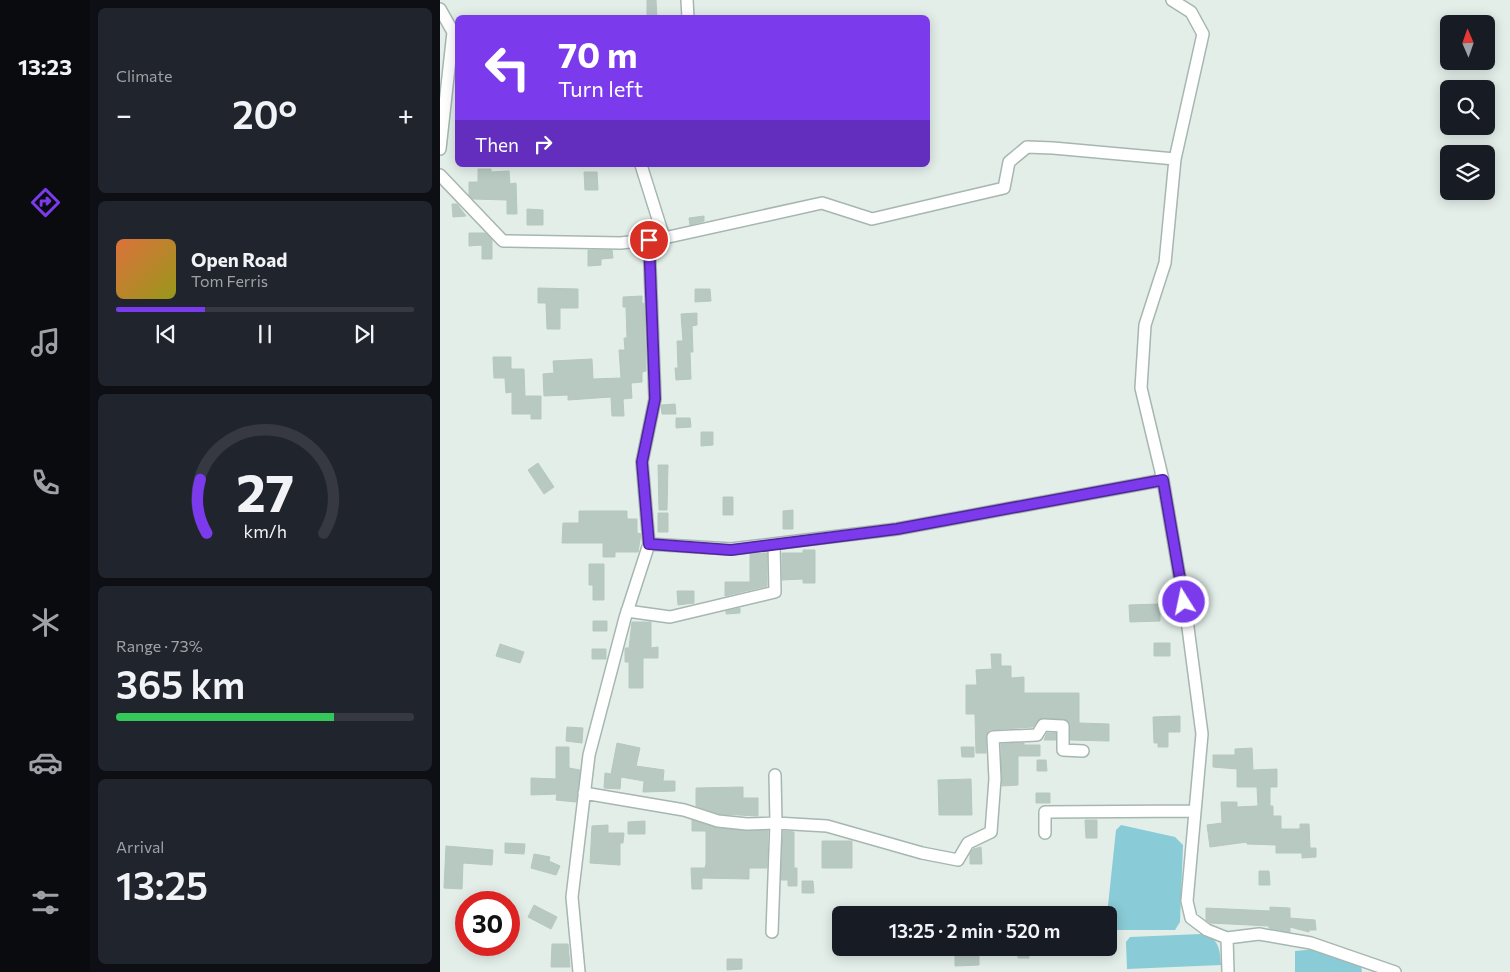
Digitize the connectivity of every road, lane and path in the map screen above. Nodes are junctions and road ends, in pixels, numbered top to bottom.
1 (687, 0) edge
2 (1172, 0) edge
3 (440, 9) edge
4 (688, 15) edge
5 (453, 67) edge
6 (440, 150) edge
7 (1175, 159) junction
8 (642, 167) edge
9 (440, 174) edge
10 (664, 238) junction
11 (649, 240) junction
12 (1163, 480) junction
13 (649, 544) junction
14 (774, 544) junction
15 (627, 611) junction
16 (1083, 751) dead end
17 (776, 775) dead end
18 (584, 793) junction
19 (1195, 811) junction
20 (776, 823) junction
21 (1045, 833) dead end
22 (772, 932) dead end
23 (1227, 938) junction
24 (579, 972) edge
25 (1228, 972) edge
26 (1395, 972) edge

1 - 4 street
2 - 7 street
3 - 5 street
5 - 6 street
7 - 10 street
7 - 12 street
8 - 10 street
9 - 11 street
10 - 11 street
11 - 13 street
12 - 14 street
12 - 19 street
13 - 14 street
13 - 15 street
14 - 15 street
15 - 18 street
16 - 20 street
17 - 20 street
18 - 20 street
18 - 24 street
19 - 21 street
19 - 23 street
20 - 22 street
23 - 25 street
23 - 26 street

